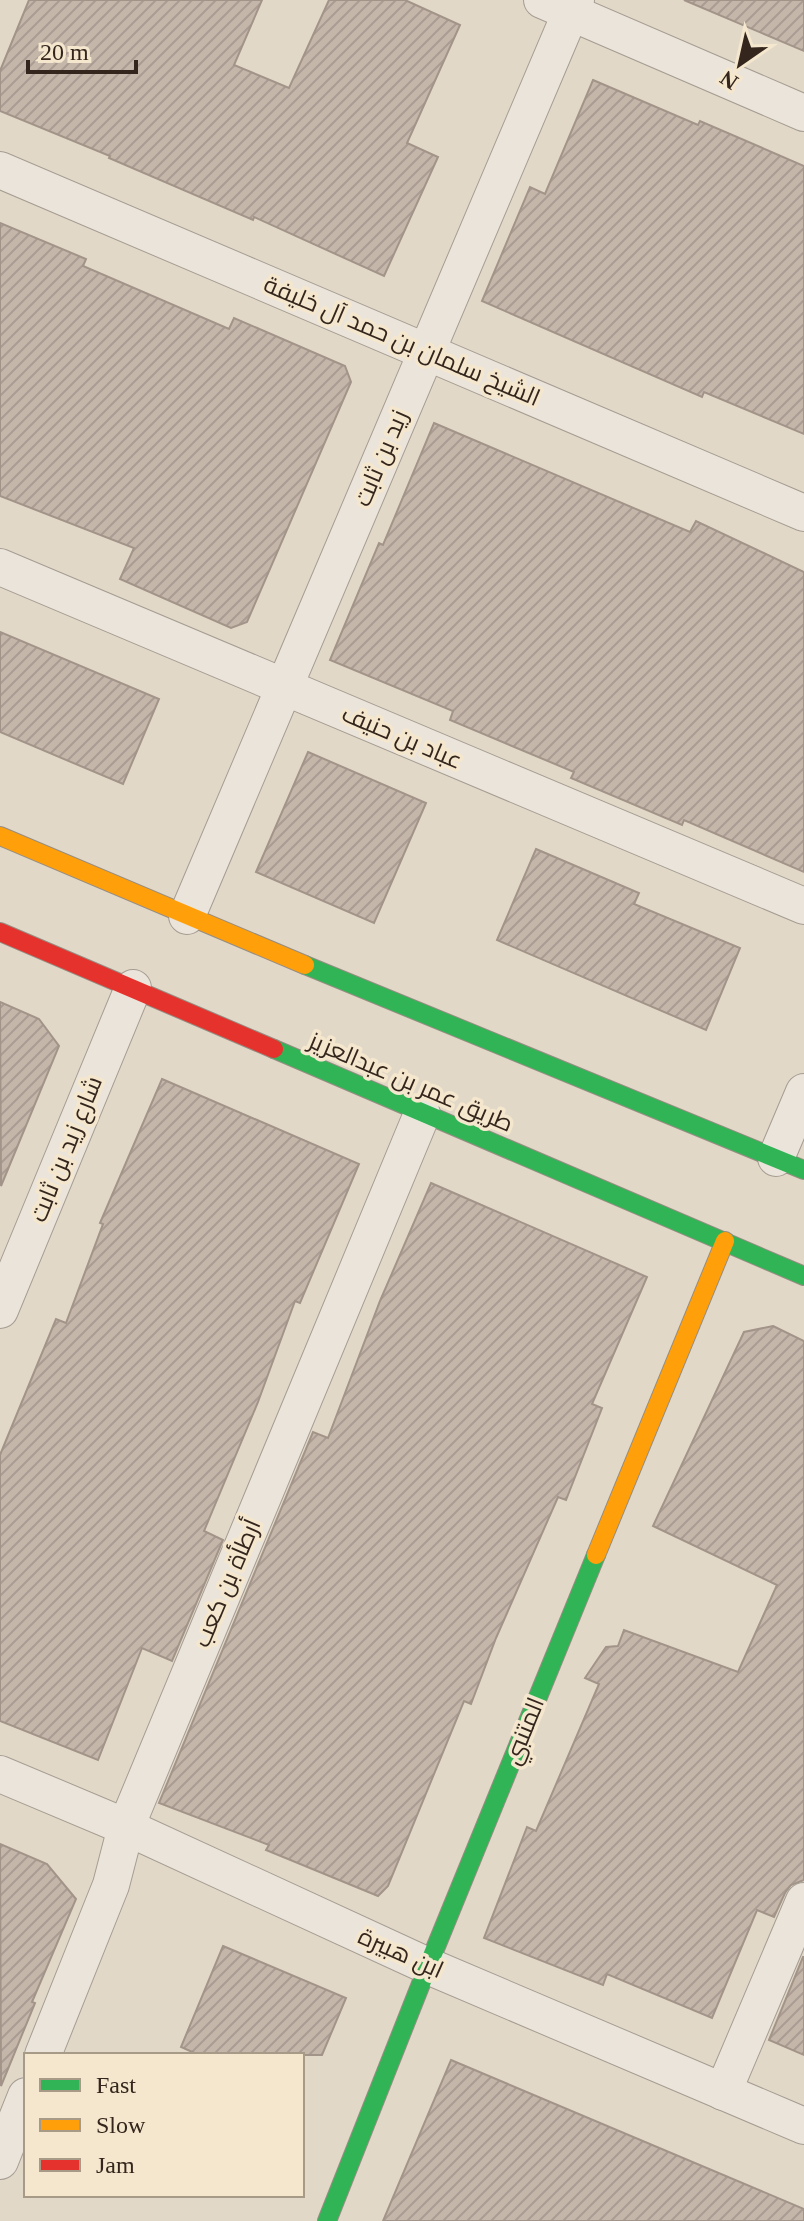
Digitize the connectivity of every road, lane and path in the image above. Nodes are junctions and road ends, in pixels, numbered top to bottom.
1 (563, 4) edge
2 (804, 113) edge
3 (0, 170) edge
4 (426, 352) junction
5 (804, 513) edge
6 (0, 567) edge
7 (284, 687) junction
8 (0, 836) edge
9 (804, 906) edge
10 (187, 916) junction
11 (0, 932) edge
12 (133, 988) junction
13 (804, 1092) edge
14 (422, 1114) junction
15 (790, 1164) edge
16 (725, 1241) junction
17 (804, 1276) edge
18 (0, 1310) edge
19 (0, 1774) edge
20 (126, 1827) junction
21 (804, 1901) edge
22 (428, 1966) junction
23 (44, 2053) edge
24 (723, 2092) junction
25 (24, 2101) edge
26 (804, 2126) edge
27 (0, 2161) edge
28 (327, 2221) edge

1 - 2 street
1 - 4 street, زيد بن ثابت
3 - 4 street, الشيخ سلمان بن حمد آل خليفة
4 - 5 street, الشيخ سلمان بن حمد آل خليفة
4 - 7 street, زيد بن ثابت
6 - 7 street, عباد بن حنيف
7 - 9 street, عباد بن حنيف
7 - 10 street, زيد بن ثابت
8 - 10 main road
10 - 15 main road
11 - 12 main road, طريق عمر بن عبدالعزيز
12 - 14 main road, طريق عمر بن عبدالعزيز
12 - 18 street, شارع زيد بن ثابت
13 - 15 street
14 - 16 main road, طريق عمر بن عبدالعزيز
14 - 20 street, أرطأة بن كعب
16 - 17 main road, طريق عمر بن عبدالعزيز
16 - 22 main road, المتنبي
19 - 20 street, ابن هبيرة
20 - 22 street, ابن هبيرة
20 - 23 street, أرطأة بن كعب
21 - 24 street
22 - 24 street, ابن هبيرة
22 - 28 main road, المتنبي
24 - 26 street, ابن هبيرة
25 - 27 street

